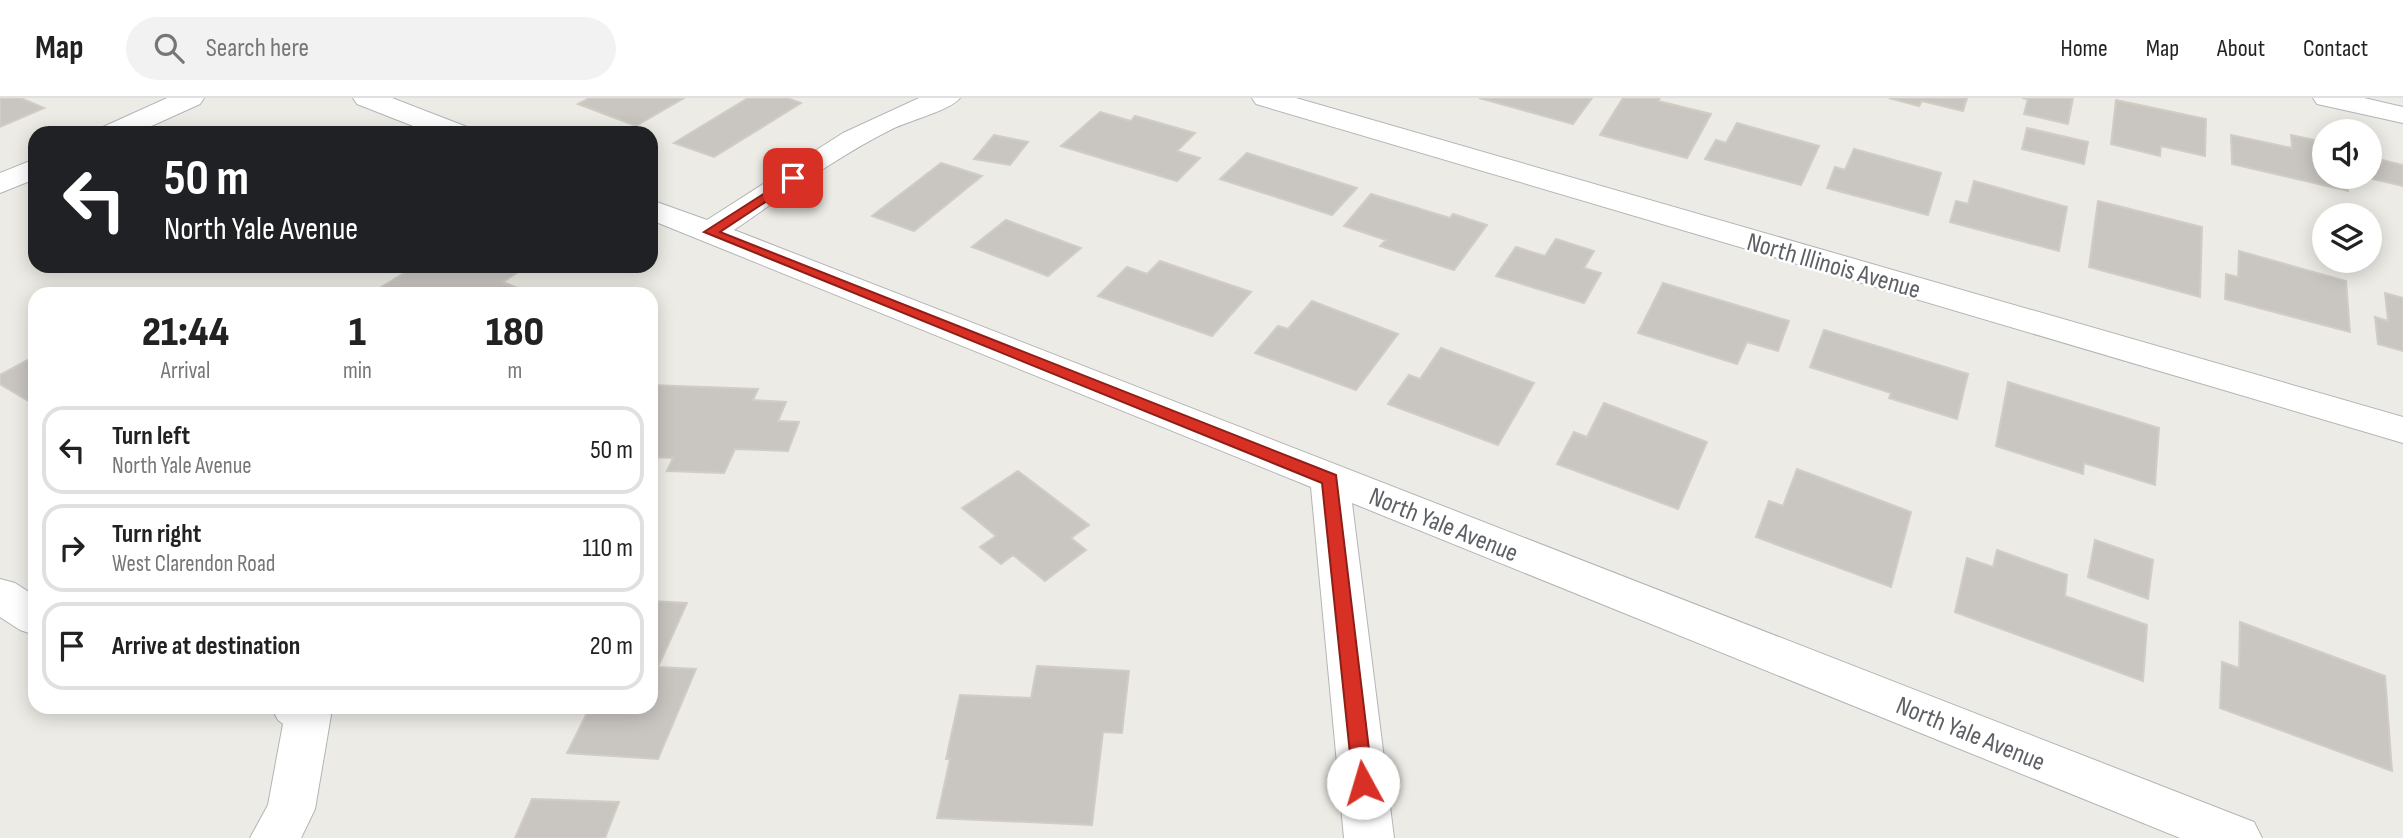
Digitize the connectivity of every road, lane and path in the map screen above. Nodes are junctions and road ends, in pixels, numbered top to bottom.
1 (190, 98) edge
2 (367, 98) edge
3 (946, 98) edge
4 (1266, 98) edge
5 (2327, 98) edge
6 (2403, 115) edge
7 (128, 126) edge
8 (439, 126) edge
9 (28, 171) edge
10 (0, 184) edge
11 (658, 212) edge
12 (710, 232) junction
13 (2403, 430) edge
14 (1330, 479) junction
15 (0, 595) edge
16 (28, 613) edge
17 (306, 714) edge
18 (275, 838) edge
19 (1369, 838) edge
20 (2237, 838) edge

1 - 7 street
2 - 8 street
3 - 12 street
4 - 13 street, North Illinois Avenue
5 - 6 street
9 - 10 street
11 - 12 street, North Yale Avenue
12 - 14 street, North Yale Avenue
14 - 19 street
14 - 20 street, North Yale Avenue
15 - 16 street
17 - 18 street

